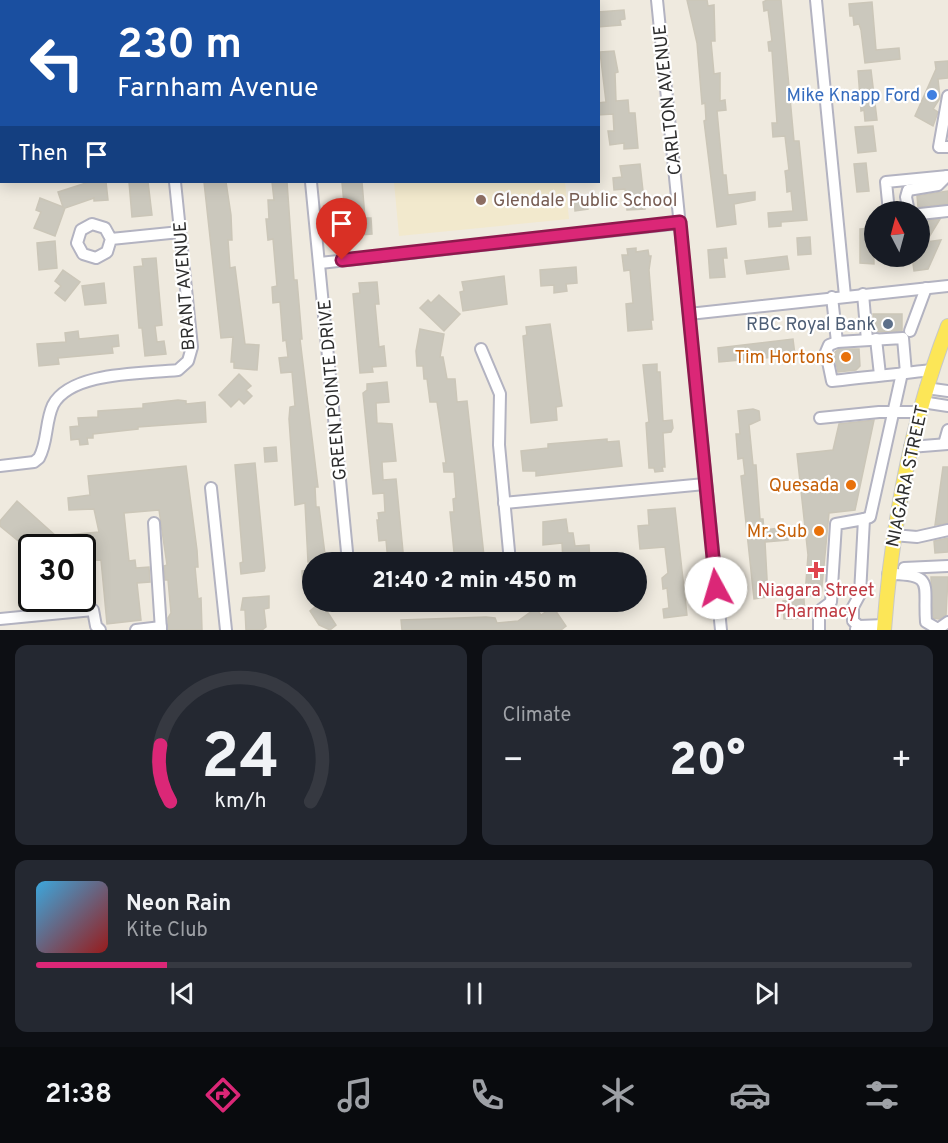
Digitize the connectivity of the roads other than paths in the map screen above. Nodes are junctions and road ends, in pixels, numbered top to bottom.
1 (657, 0) edge
2 (816, 0) edge
3 (948, 96) edge
4 (946, 116) edge
5 (948, 147) edge
6 (948, 176) edge
7 (175, 183) edge
8 (311, 183) edge
9 (888, 201) edge
10 (907, 201) edge
11 (948, 211) edge
12 (930, 213) edge
13 (680, 222) junction
14 (180, 232) junction
15 (111, 239) dead end
16 (320, 263) junction
17 (948, 286) edge
18 (926, 288) junction
19 (863, 294) junction
20 (845, 296) junction
21 (832, 297) junction
22 (689, 314) junction
23 (948, 326) edge
24 (910, 331) dead end
25 (872, 339) junction
26 (837, 342) junction
27 (481, 349) dead end
28 (932, 370) junction
29 (904, 373) junction
30 (877, 376) junction
31 (948, 391) edge
32 (922, 401) junction
33 (948, 406) edge
34 (891, 412) junction
35 (820, 418) dead end
36 (948, 430) edge
37 (946, 444) edge
38 (910, 447) junction
39 (0, 466) edge
40 (705, 484) junction
41 (211, 488) dead end
42 (504, 503) junction
43 (864, 519) junction
44 (154, 523) dead end
45 (948, 530) edge
46 (892, 535) junction
47 (347, 552) edge
48 (509, 552) edge
49 (948, 566) edge
50 (889, 570) junction
51 (919, 574) junction
52 (0, 619) edge
53 (948, 622) edge
54 (856, 628) edge
55 (884, 628) edge
56 (161, 629) edge
57 (100, 630) edge
58 (136, 630) edge
59 (226, 630) edge
60 (721, 630) edge
61 (819, 630) edge
62 (921, 630) edge

1 - 13 street, CARLTON AVENUE
2 - 20 street
3 - 4 street
4 - 5 street
6 - 9 street
6 - 10 street
7 - 14 street, BRANT AVENUE
8 - 16 street, GREEN POINTE DRIVE
11 - 12 street
13 - 16 street
13 - 22 street, CARLTON AVENUE
14 - 15 street
14 - 39 street, BRANT AVENUE
16 - 47 street, GREEN POINTE DRIVE
17 - 18 street
18 - 19 street
18 - 24 street
19 - 20 street
19 - 25 street
20 - 21 street
21 - 22 street
21 - 26 street
22 - 40 street, CARLTON AVENUE
23 - 28 main road, NIAGARA STREET
25 - 26 street
25 - 29 street
25 - 30 street
26 - 30 street
27 - 42 street
28 - 29 street
28 - 32 main road, NIAGARA STREET
29 - 30 street
29 - 34 street
31 - 32 street
32 - 33 street
32 - 34 street
32 - 38 main road, NIAGARA STREET
34 - 35 street
34 - 43 street
36 - 37 street
37 - 38 street
38 - 46 main road, NIAGARA STREET
40 - 42 street
40 - 60 street, CARLTON AVENUE
41 - 59 street
42 - 48 street
43 - 54 street
43 - 61 street
44 - 56 street
45 - 46 street
46 - 50 main road, NIAGARA STREET
49 - 51 street
50 - 51 street
50 - 55 main road, NIAGARA STREET
51 - 53 street
51 - 62 street
52 - 57 street
54 - 55 street
56 - 58 street

